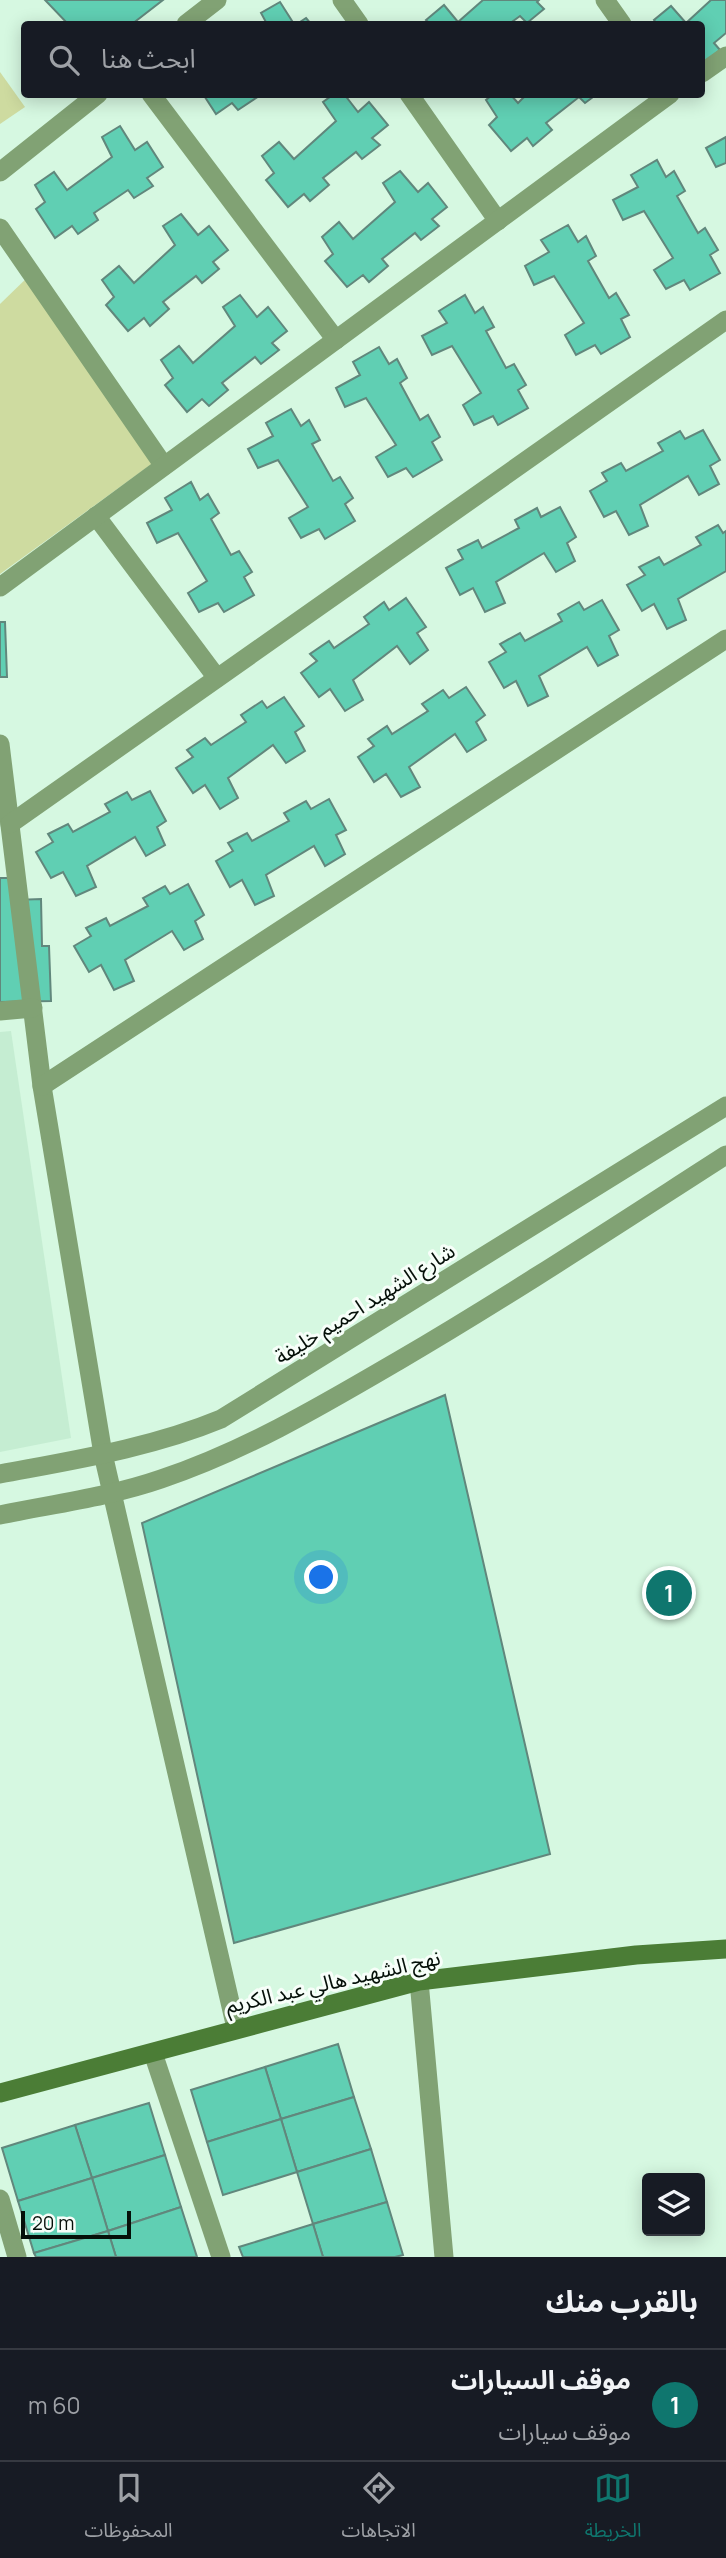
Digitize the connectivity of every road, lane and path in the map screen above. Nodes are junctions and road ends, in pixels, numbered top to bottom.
1 (217, 0) edge
2 (342, 0) edge
3 (606, 0) edge
4 (190, 21) edge
5 (357, 21) edge
6 (620, 21) edge
7 (726, 56) edge
8 (705, 71) edge
9 (93, 98) edge
10 (154, 98) edge
11 (412, 98) edge
12 (665, 98) edge
13 (0, 172) edge
14 (498, 221) junction
15 (0, 228) edge
16 (726, 320) edge
17 (336, 340) junction
18 (164, 466) junction
19 (96, 516) junction
20 (0, 587) edge
21 (726, 639) edge
22 (217, 678) junction
23 (0, 744) edge
24 (10, 824) junction
25 (33, 1009) junction
26 (0, 1012) edge
27 (42, 1086) junction
28 (726, 1106) edge
29 (726, 1155) edge
30 (103, 1454) junction
31 (0, 1475) edge
32 (113, 1492) junction
33 (0, 1515) edge
34 (726, 1949) edge
35 (419, 1981) junction
36 (236, 2028) junction
37 (153, 2053) junction
38 (0, 2092) edge
39 (0, 2199) edge
40 (17, 2257) edge
41 (220, 2257) edge
42 (444, 2257) edge

1 - 4 street
2 - 5 street
3 - 6 street
7 - 8 street
9 - 13 street
10 - 17 street
11 - 14 street
12 - 14 street
14 - 17 street
15 - 18 street
16 - 22 street
17 - 18 street
18 - 19 street
19 - 20 street
19 - 22 street
21 - 27 street
22 - 24 street
23 - 24 street
24 - 25 street
25 - 26 street
25 - 27 street
27 - 30 street
28 - 30 street, شارع الشهيد احميم خليفة
29 - 32 street
30 - 31 street, شارع الشهيد احميم خليفة
30 - 32 street
32 - 33 street
32 - 36 street
34 - 35 main road, نهج الشهيد هالي عبد الكريم
35 - 36 main road, نهج الشهيد هالي عبد الكريم
35 - 42 street
36 - 37 main road, نهج الشهيد هالي عبد الكريم
37 - 38 main road, نهج الشهيد هالي عبد الكريم
37 - 41 street
39 - 40 street

